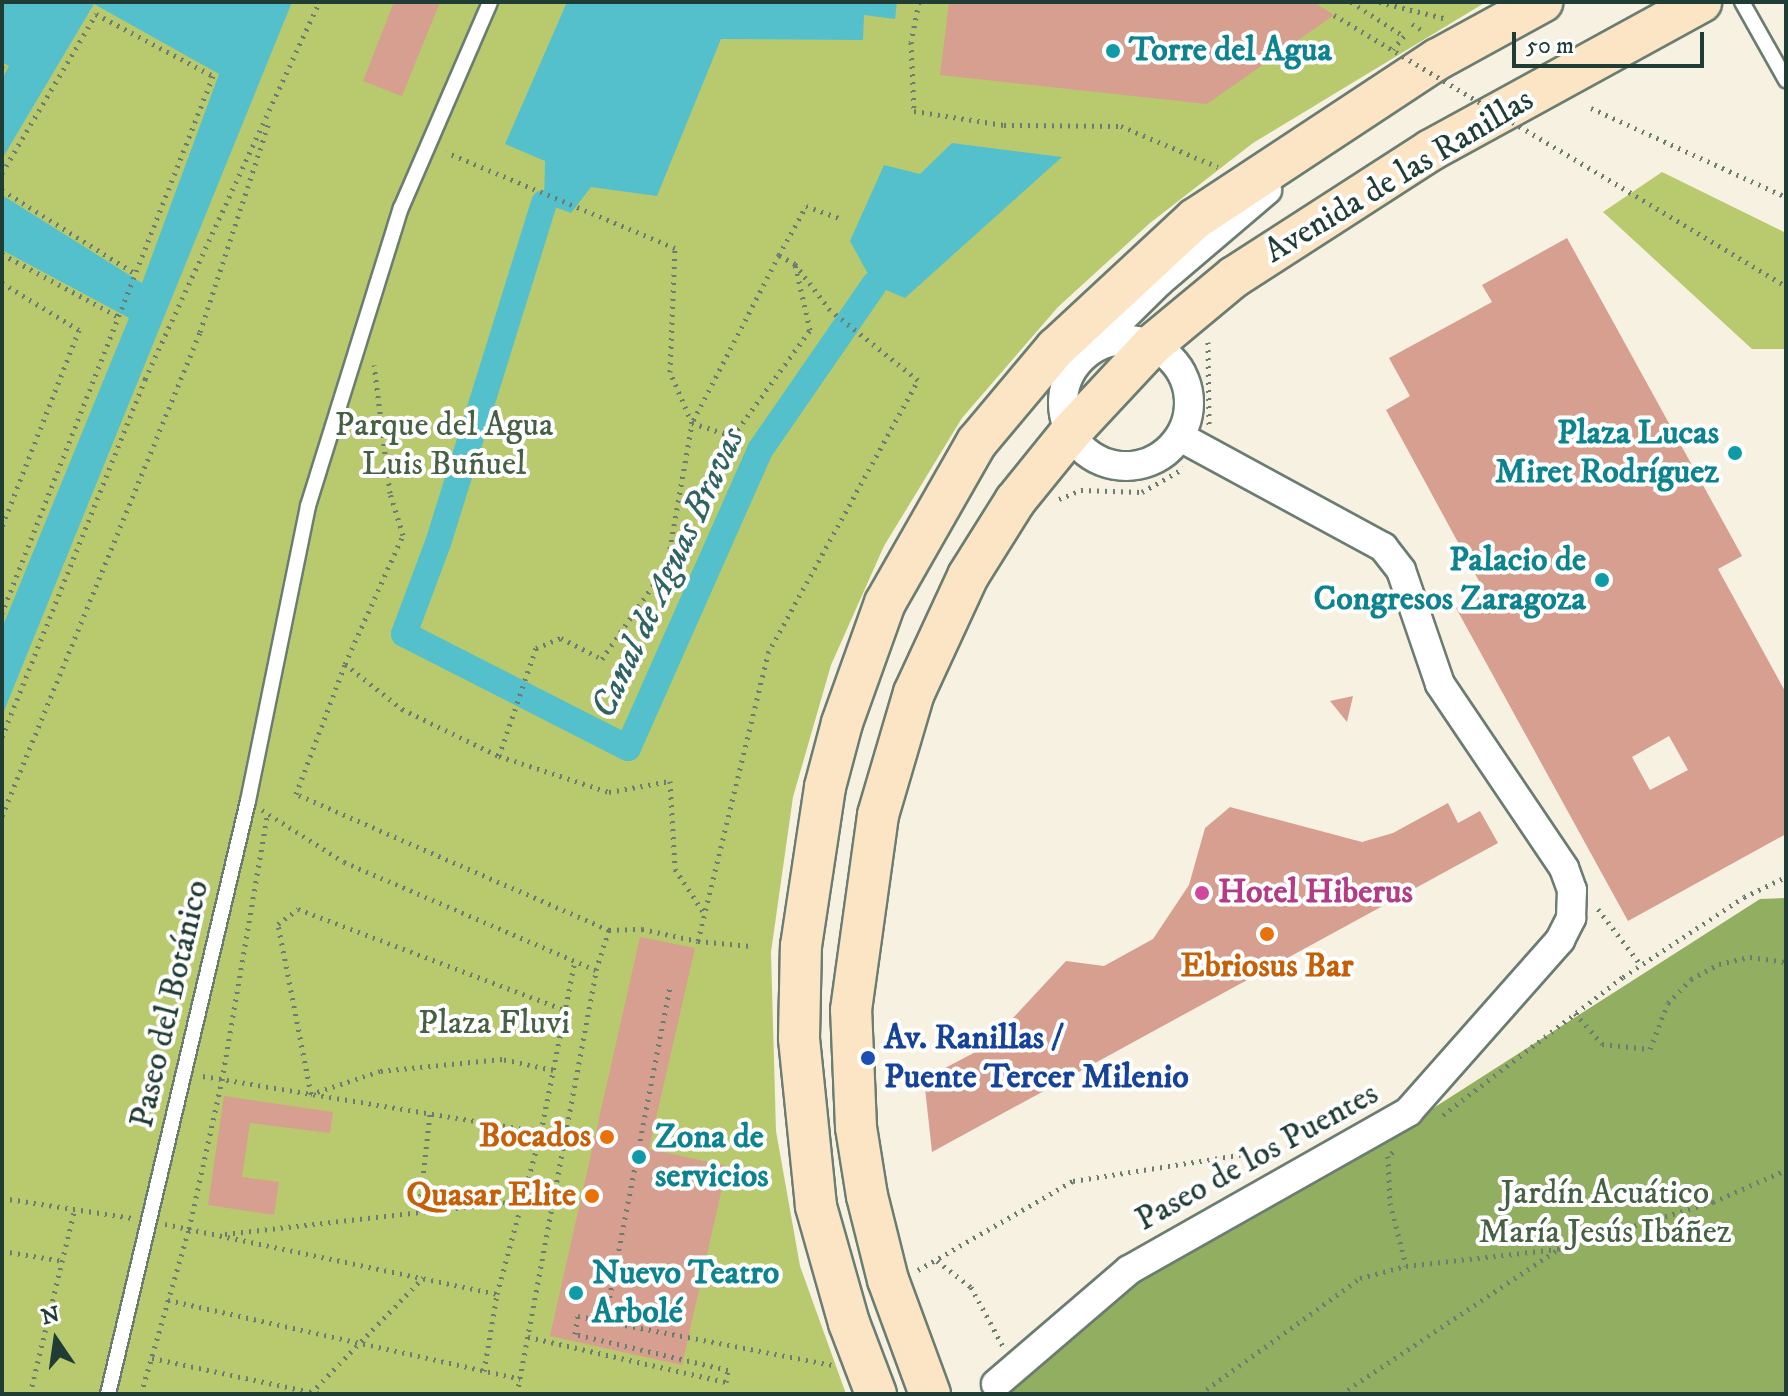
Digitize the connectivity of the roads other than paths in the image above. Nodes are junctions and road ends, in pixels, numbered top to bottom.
1 (490, 2) edge
2 (1542, 2) edge
3 (1701, 2) edge
4 (1742, 2) edge
5 (1786, 80) edge
6 (1105, 345) junction
7 (1070, 433) junction
8 (1190, 442) junction
9 (996, 1384) dead end
10 (108, 1394) edge
11 (876, 1394) edge
12 (930, 1394) edge

1 - 10 lane, Paseo del Botánico
2 - 6 main road, Avenida de las Ranillas
3 - 6 main road, Avenida de las Ranillas
4 - 5 lane
6 - 7 main road, Avenida de las Ranillas
6 - 7 street, Avenida de las Ranillas
6 - 8 street
6 - 11 main road, Avenida de las Ranillas
7 - 8 street
7 - 12 main road, Avenida de las Ranillas
8 - 9 street, Paseo de los Puentes

